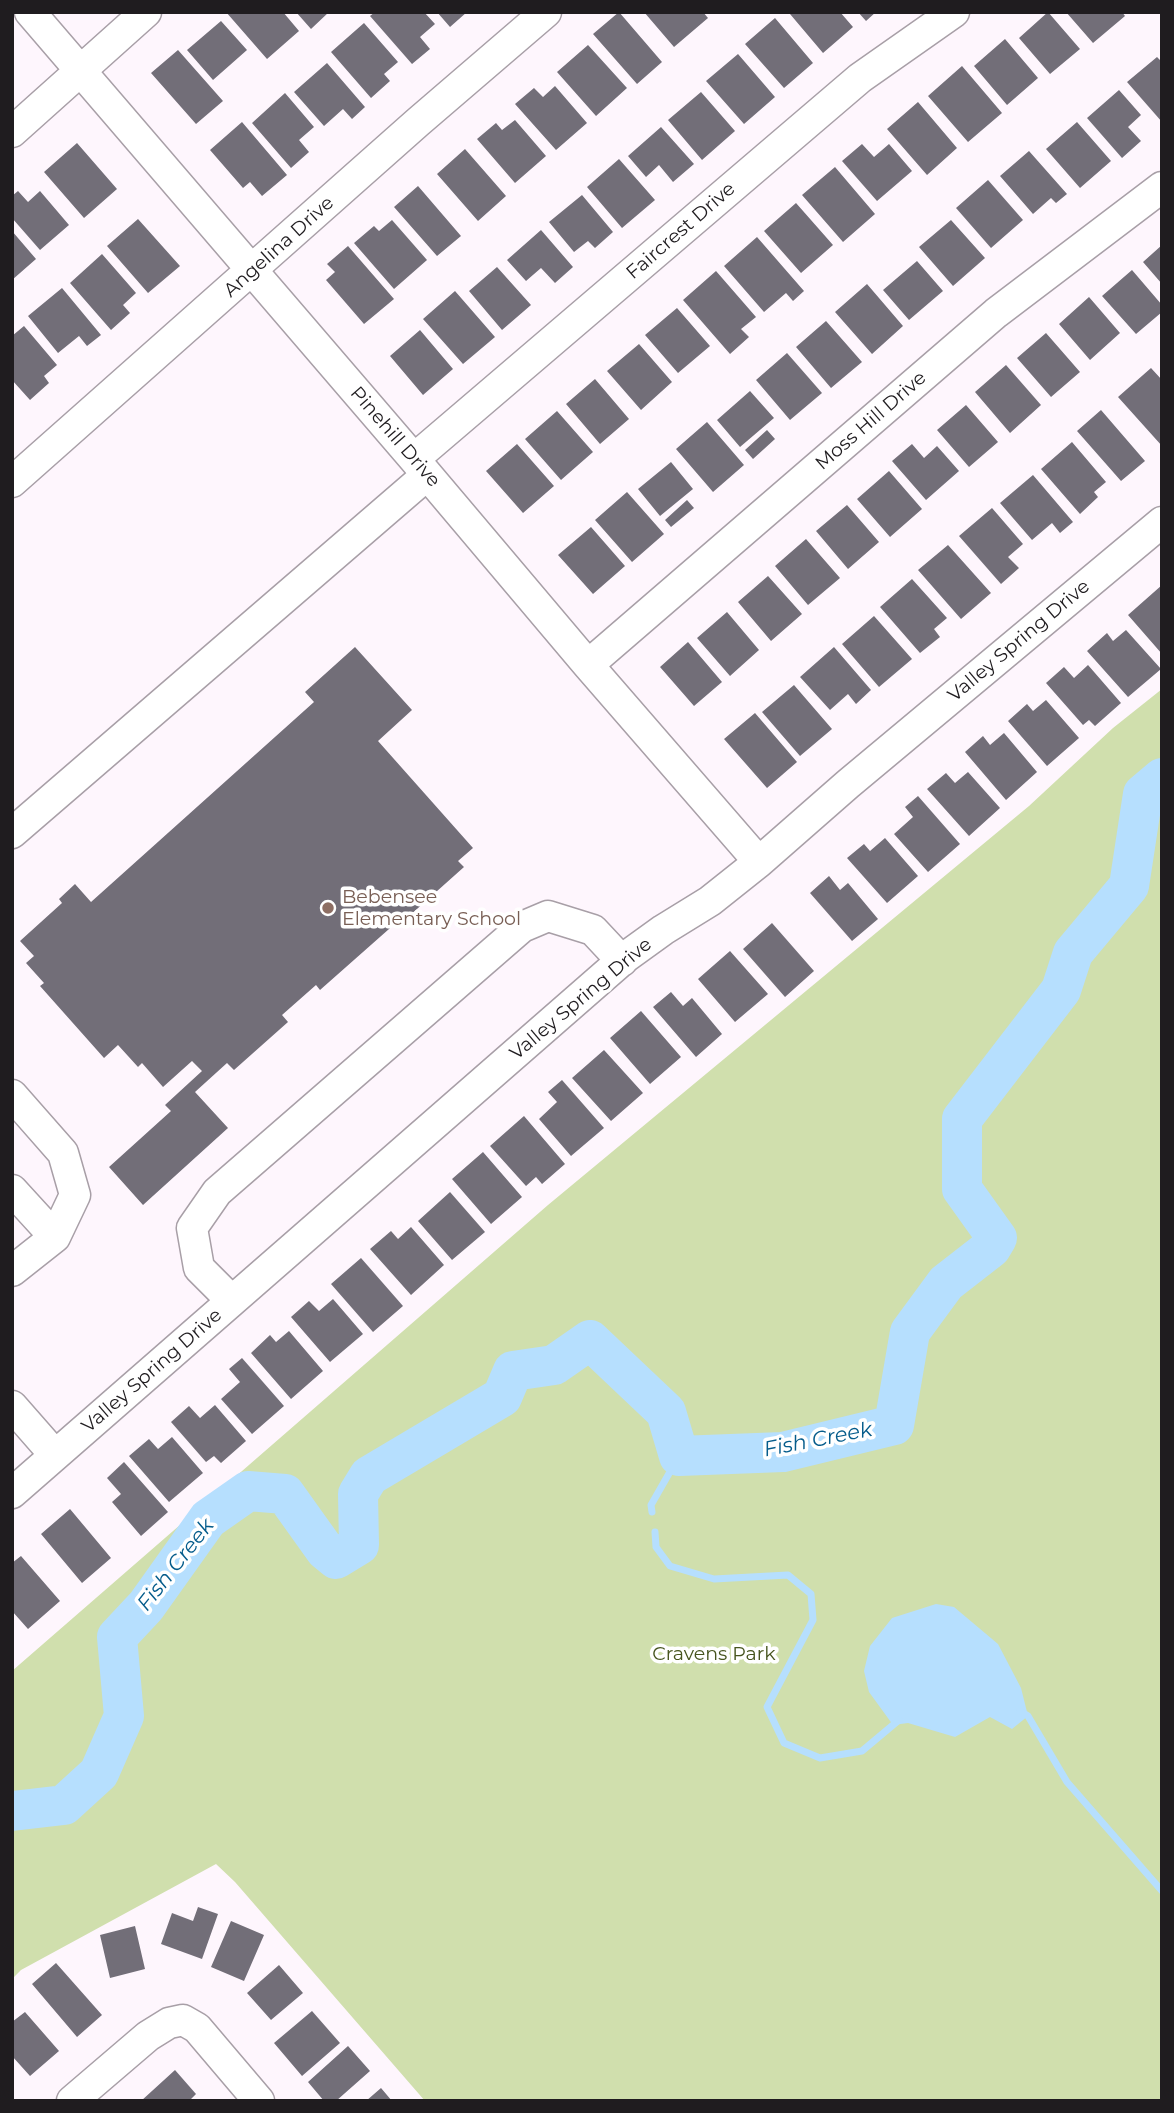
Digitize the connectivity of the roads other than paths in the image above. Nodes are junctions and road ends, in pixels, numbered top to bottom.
1 (30, 12) edge
2 (146, 12) edge
3 (546, 12) edge
4 (954, 12) edge
5 (81, 72) junction
6 (12, 132) edge
7 (1162, 187) edge
8 (252, 272) junction
9 (421, 467) junction
10 (12, 482) edge
11 (1162, 522) edge
12 (588, 665) junction
13 (12, 833) edge
14 (759, 862) junction
15 (622, 961) junction
16 (12, 1095) edge
17 (12, 1190) edge
18 (55, 1237) junction
19 (12, 1271) edge
20 (232, 1301) junction
21 (12, 1406) edge
22 (55, 1455) junction
23 (12, 1493) edge
24 (72, 2101) edge
25 (259, 2101) edge

1 - 5 street, Pinehill Drive
2 - 5 street
3 - 8 street, Angelina Drive
4 - 9 street, Faircrest Drive
5 - 6 street
5 - 8 street, Pinehill Drive
7 - 12 street, Moss Hill Drive
8 - 9 street, Pinehill Drive
8 - 10 street, Angelina Drive
9 - 12 street, Pinehill Drive
9 - 13 street, Faircrest Drive
11 - 14 street, Valley Spring Drive
12 - 14 street, Pinehill Drive
14 - 15 street, Valley Spring Drive
15 - 20 street, Valley Spring Drive
15 - 20 street
16 - 18 street
17 - 18 street
18 - 19 street
20 - 22 street, Valley Spring Drive
21 - 22 street
22 - 23 street, Valley Spring Drive
24 - 25 street

